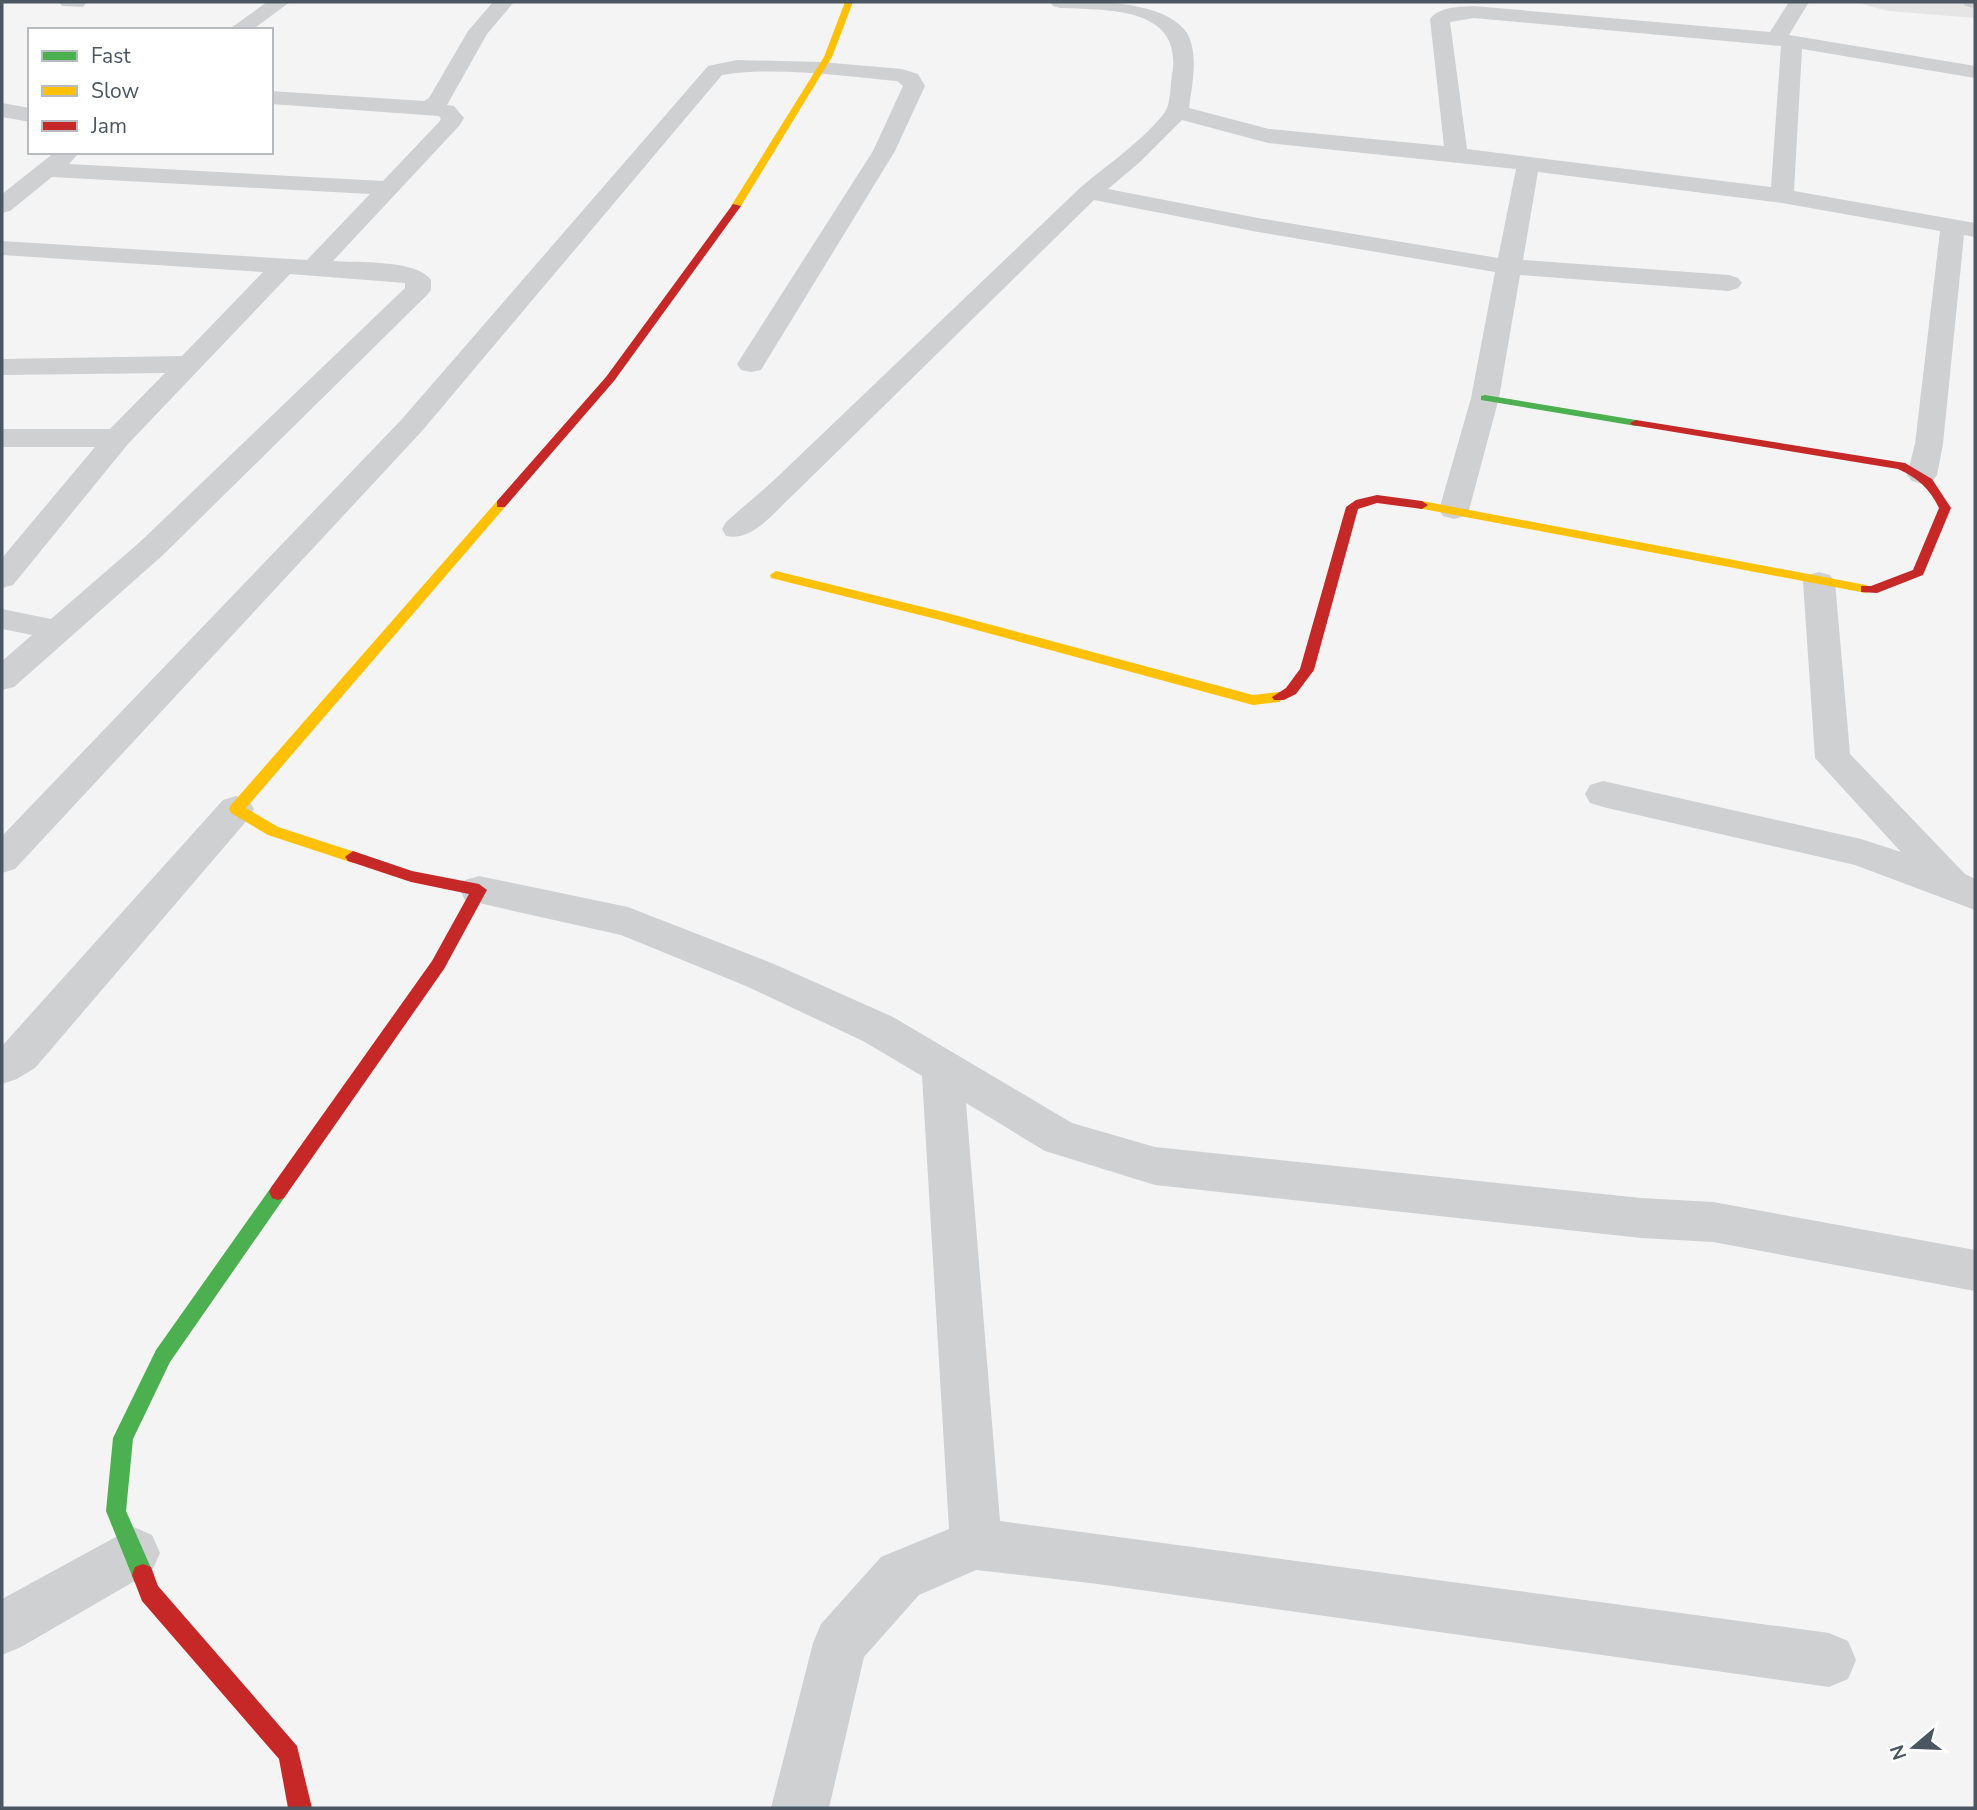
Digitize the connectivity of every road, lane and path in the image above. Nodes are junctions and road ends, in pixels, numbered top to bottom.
1 (280, 2) edge
2 (504, 2) edge
3 (849, 2) edge
4 (1060, 2) edge
5 (1799, 2) edge
6 (241, 28) edge
7 (1784, 40) junction
8 (821, 68) junction
9 (1975, 72) edge
10 (273, 97) edge
11 (428, 108) junction
12 (2, 110) edge
13 (1177, 112) junction
14 (28, 115) edge
15 (66, 154) edge
16 (1456, 154) junction
17 (1528, 164) junction
18 (46, 170) junction
19 (391, 188) junction
20 (1089, 192) junction
21 (1782, 196) junction
22 (2, 206) edge
23 (1964, 228) edge
24 (2, 248) edge
25 (284, 265) junction
26 (315, 266) junction
27 (1509, 267) junction
28 (1729, 283) dead end
29 (191, 364) junction
30 (751, 364) dead end
31 (2, 367) edge
32 (1485, 398) junction
33 (2, 438) edge
34 (118, 438) junction
35 (1922, 475) junction
36 (1454, 510) junction
37 (737, 529) dead end
38 (776, 575) dead end
39 (2, 578) edge
40 (1819, 582) junction
41 (2, 619) edge
42 (57, 630) junction
43 (2, 679) edge
44 (1603, 794) dead end
45 (236, 809) junction
46 (2, 859) edge
47 (479, 890) junction
48 (1965, 891) edge
49 (2, 1067) edge
50 (942, 1067) junction
51 (1975, 1269) edge
52 (976, 1544) junction
53 (134, 1553) junction
54 (2, 1628) edge
55 (1829, 1660) dead end
56 (300, 1808) edge
57 (800, 1808) edge

1 - 6 street
2 - 11 street
3 - 8 street
4 - 13 street
5 - 7 street
7 - 9 street
7 - 16 street
7 - 21 street
8 - 30 street
8 - 45 street
8 - 46 street
10 - 11 street
11 - 19 street
12 - 14 street
13 - 16 street
13 - 20 street
15 - 18 street
16 - 17 street
17 - 21 street
17 - 27 street
18 - 19 street
18 - 22 street
19 - 26 street
20 - 27 street
20 - 37 street
21 - 23 street
23 - 35 street
24 - 25 street
25 - 26 street
25 - 29 street
26 - 42 street
27 - 28 street
27 - 32 street
29 - 31 street
29 - 34 street
32 - 35 street
32 - 36 street
33 - 34 street
34 - 39 street
35 - 40 street
36 - 38 street
36 - 40 street
40 - 48 street
41 - 42 street
42 - 43 street
44 - 48 street
45 - 47 street
45 - 49 street
47 - 50 street
47 - 53 street
50 - 51 street
50 - 52 street
52 - 55 street
52 - 57 street
53 - 54 street
53 - 56 street

